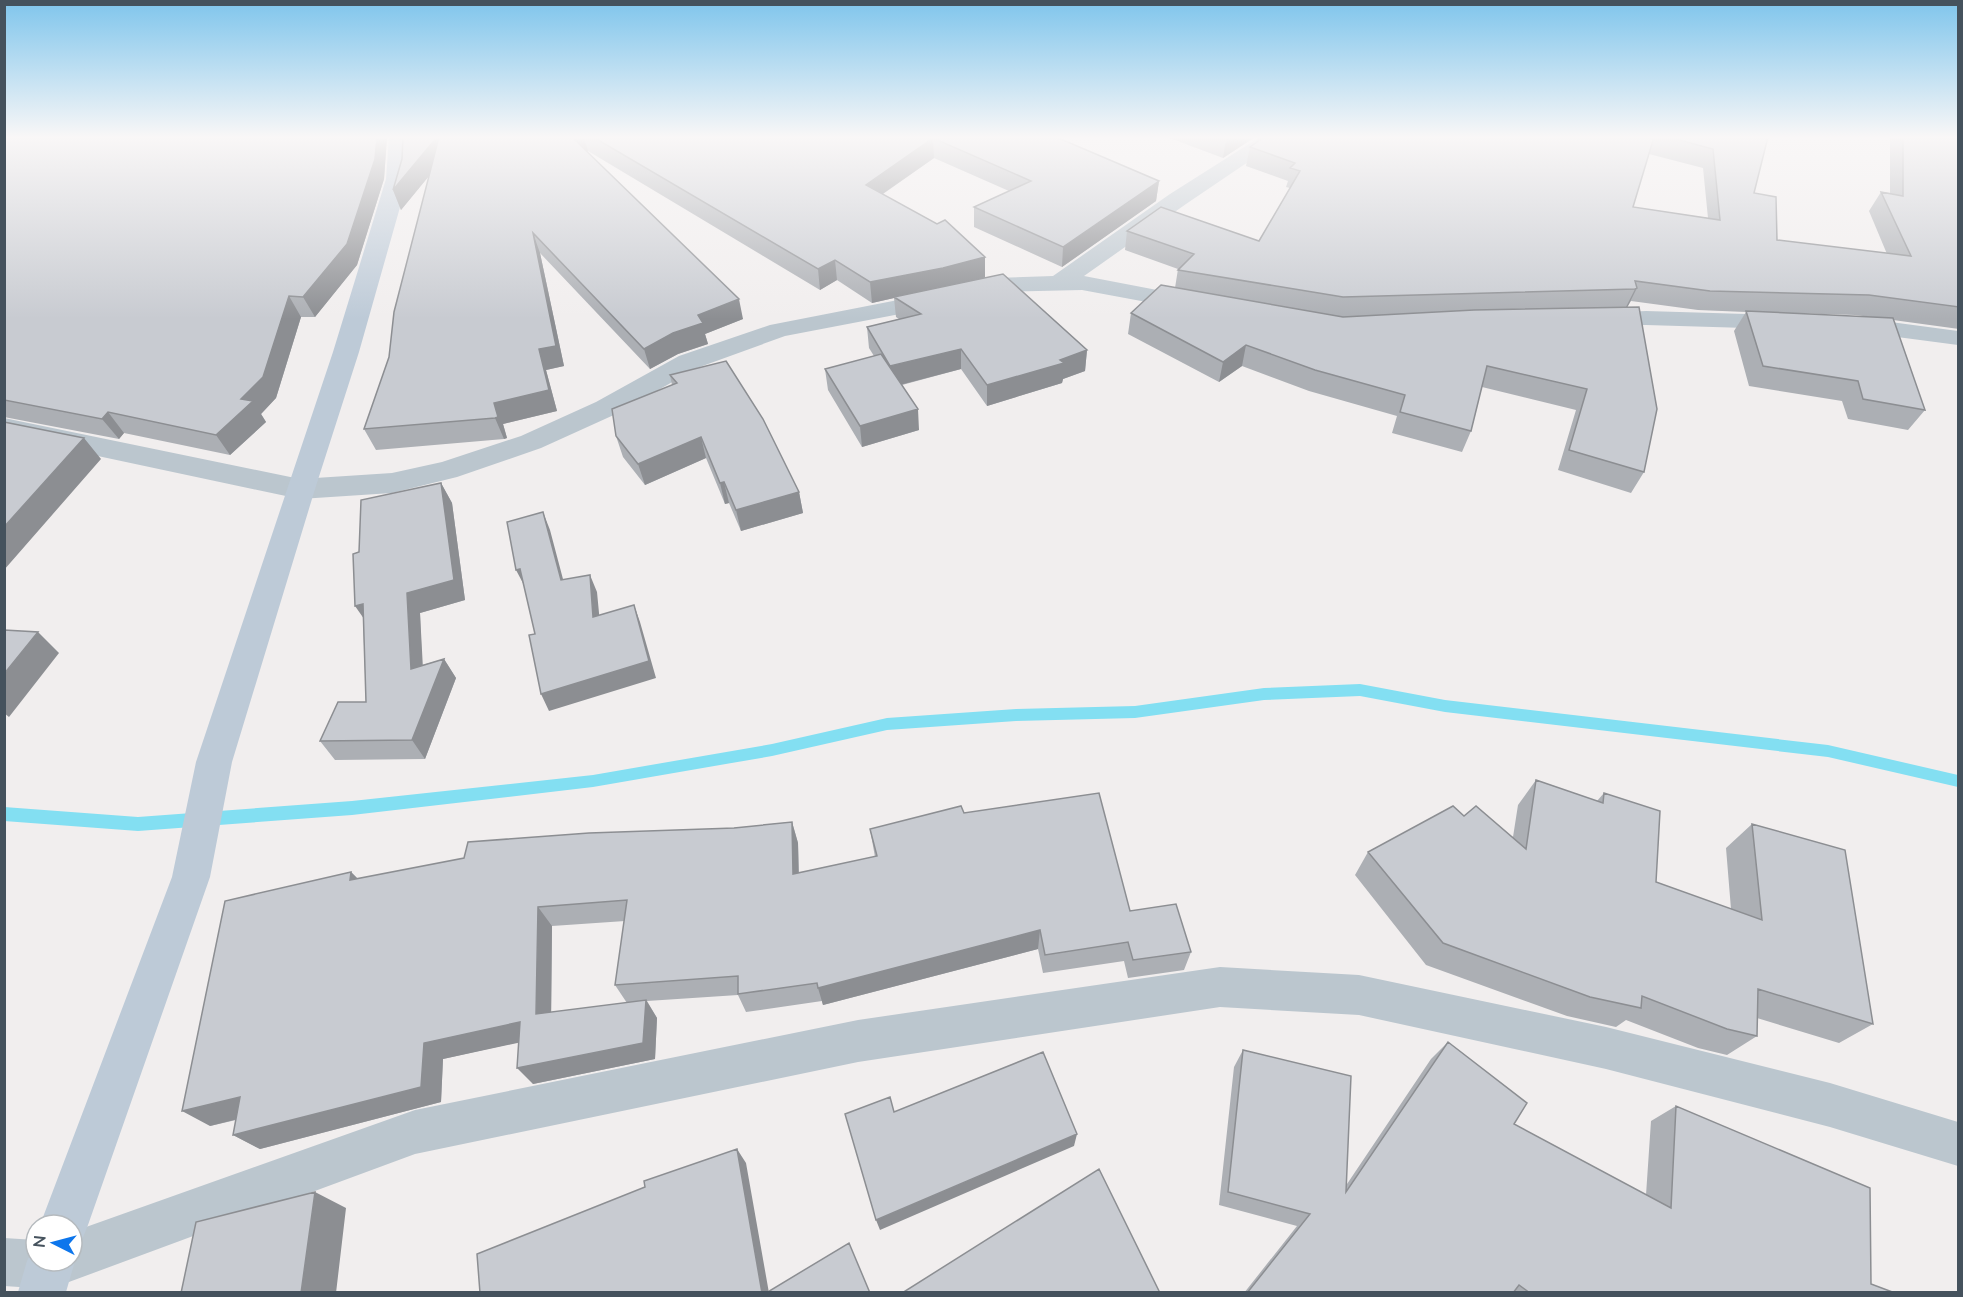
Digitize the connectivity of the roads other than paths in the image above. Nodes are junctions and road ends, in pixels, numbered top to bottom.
1 (392, 198) edge
2 (1180, 198) edge
3 (1058, 284) junction
4 (1215, 308) edge
5 (1574, 319) edge
6 (1959, 338) edge
7 (4, 427) edge
8 (300, 489) junction
9 (1959, 1144) edge
10 (66, 1213) edge
11 (84, 1248) edge

1 - 8 main road
2 - 3 street
3 - 4 street
3 - 8 street
5 - 6 street
7 - 8 street
8 - 10 main road
9 - 11 street

